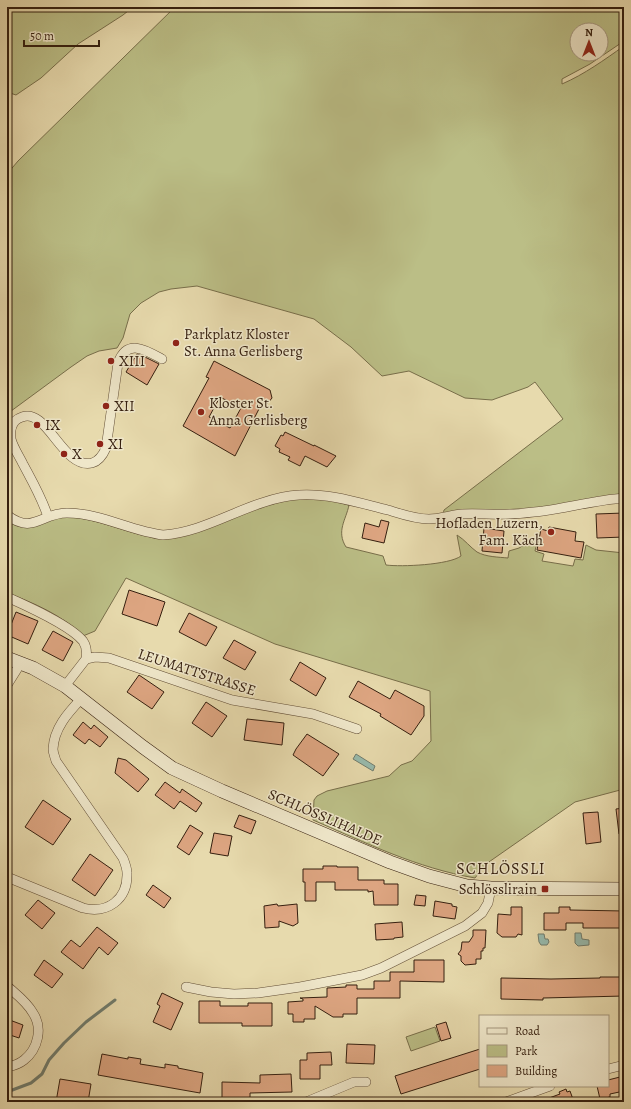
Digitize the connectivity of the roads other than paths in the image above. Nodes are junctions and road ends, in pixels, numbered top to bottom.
1 (162, 358) dead end
2 (624, 498) edge
3 (7, 515) edge
4 (48, 517) junction
5 (7, 598) edge
6 (86, 659) junction
7 (13, 660) edge
8 (7, 685) edge
9 (65, 686) junction
10 (81, 699) junction
11 (357, 728) dead end
12 (7, 877) edge
13 (492, 888) junction
14 (624, 889) edge
15 (7, 986) edge
16 (186, 987) dead end
17 (624, 1065) edge
18 (7, 1067) edge
19 (609, 1069) edge
20 (366, 1082) dead end
21 (547, 1087) edge
22 (306, 1102) edge
23 (506, 1102) edge

1 - 4 street
2 - 4 street
3 - 4 street
5 - 6 street
6 - 9 street
6 - 11 street, LEUMATTSTRASSE
7 - 8 street
7 - 9 main road, SCHLÖSSLIHALDE
9 - 10 main road, SCHLÖSSLIHALDE
10 - 12 street
10 - 13 main road, SCHLÖSSLIHALDE
13 - 14 main road, SCHLÖSSLIHALDE
13 - 16 street
15 - 18 street
17 - 19 street
20 - 22 street
21 - 23 street

